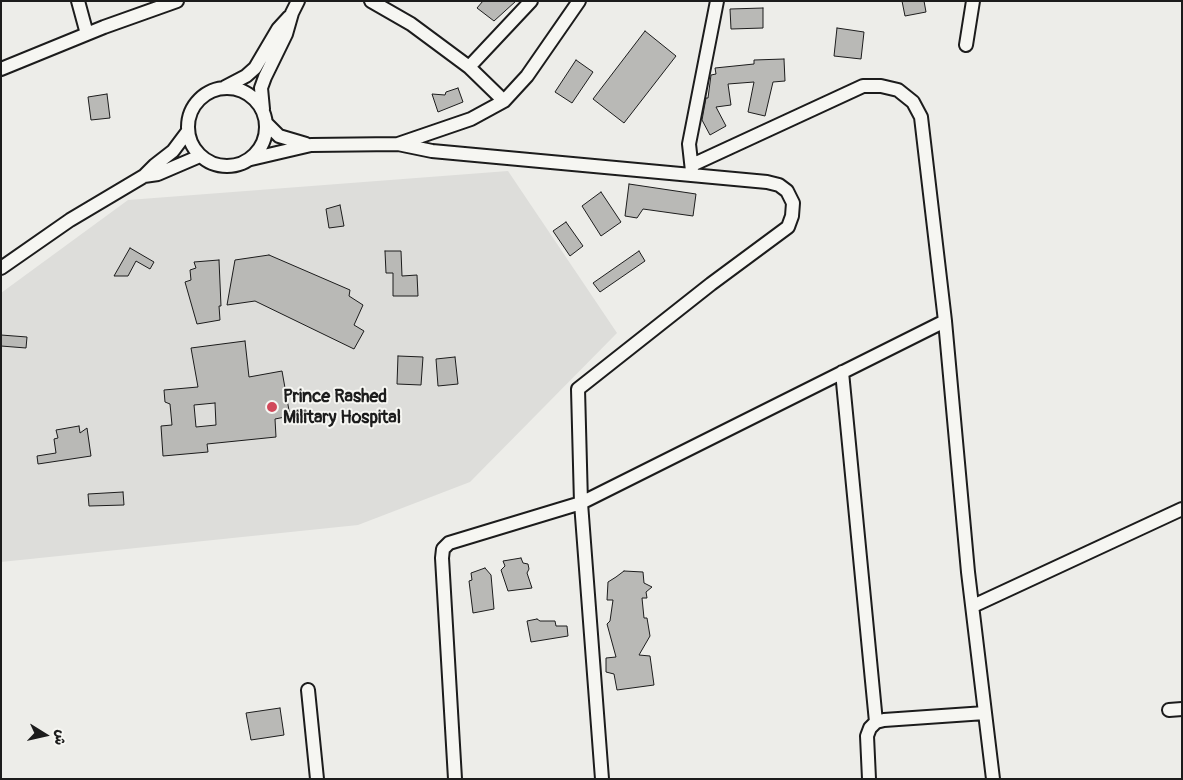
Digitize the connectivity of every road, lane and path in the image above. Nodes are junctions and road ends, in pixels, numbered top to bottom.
1 (78, 1) edge
2 (177, 1) edge
3 (371, 1) edge
4 (531, 1) edge
5 (579, 1) edge
6 (717, 1) edge
7 (973, 1) edge
8 (295, 7) edge
9 (87, 34) junction
10 (966, 45) dead end
11 (469, 67) junction
12 (1, 70) edge
13 (224, 87) junction
14 (504, 101) junction
15 (265, 118) junction
16 (188, 132) junction
17 (398, 144) junction
18 (311, 145) junction
19 (200, 156) junction
20 (251, 159) junction
21 (692, 170) junction
22 (144, 176) junction
23 (1, 268) edge
24 (944, 321) junction
25 (842, 372) junction
26 (580, 502) junction
27 (1182, 509) edge
28 (972, 606) junction
29 (308, 690) dead end
30 (985, 713) junction
31 (876, 722) junction
32 (317, 779) edge
33 (455, 779) edge
34 (602, 779) edge
35 (870, 779) edge
36 (993, 779) edge

1 - 9 street
2 - 9 street
3 - 11 street
4 - 11 street
5 - 14 street
6 - 21 street
7 - 10 street
8 - 13 street
8 - 15 street
9 - 12 street
11 - 14 street
13 - 15 street
13 - 16 street
14 - 17 street
15 - 18 street
15 - 20 street
16 - 19 street
16 - 22 street
17 - 18 street
17 - 21 street
18 - 20 street
19 - 20 street
19 - 22 street
21 - 24 street
21 - 26 street
22 - 23 street
24 - 25 street
24 - 28 street
25 - 26 street
25 - 31 street
26 - 33 street
26 - 34 street
27 - 28 street
28 - 30 street
29 - 32 street
30 - 31 street
30 - 36 street
31 - 35 street

